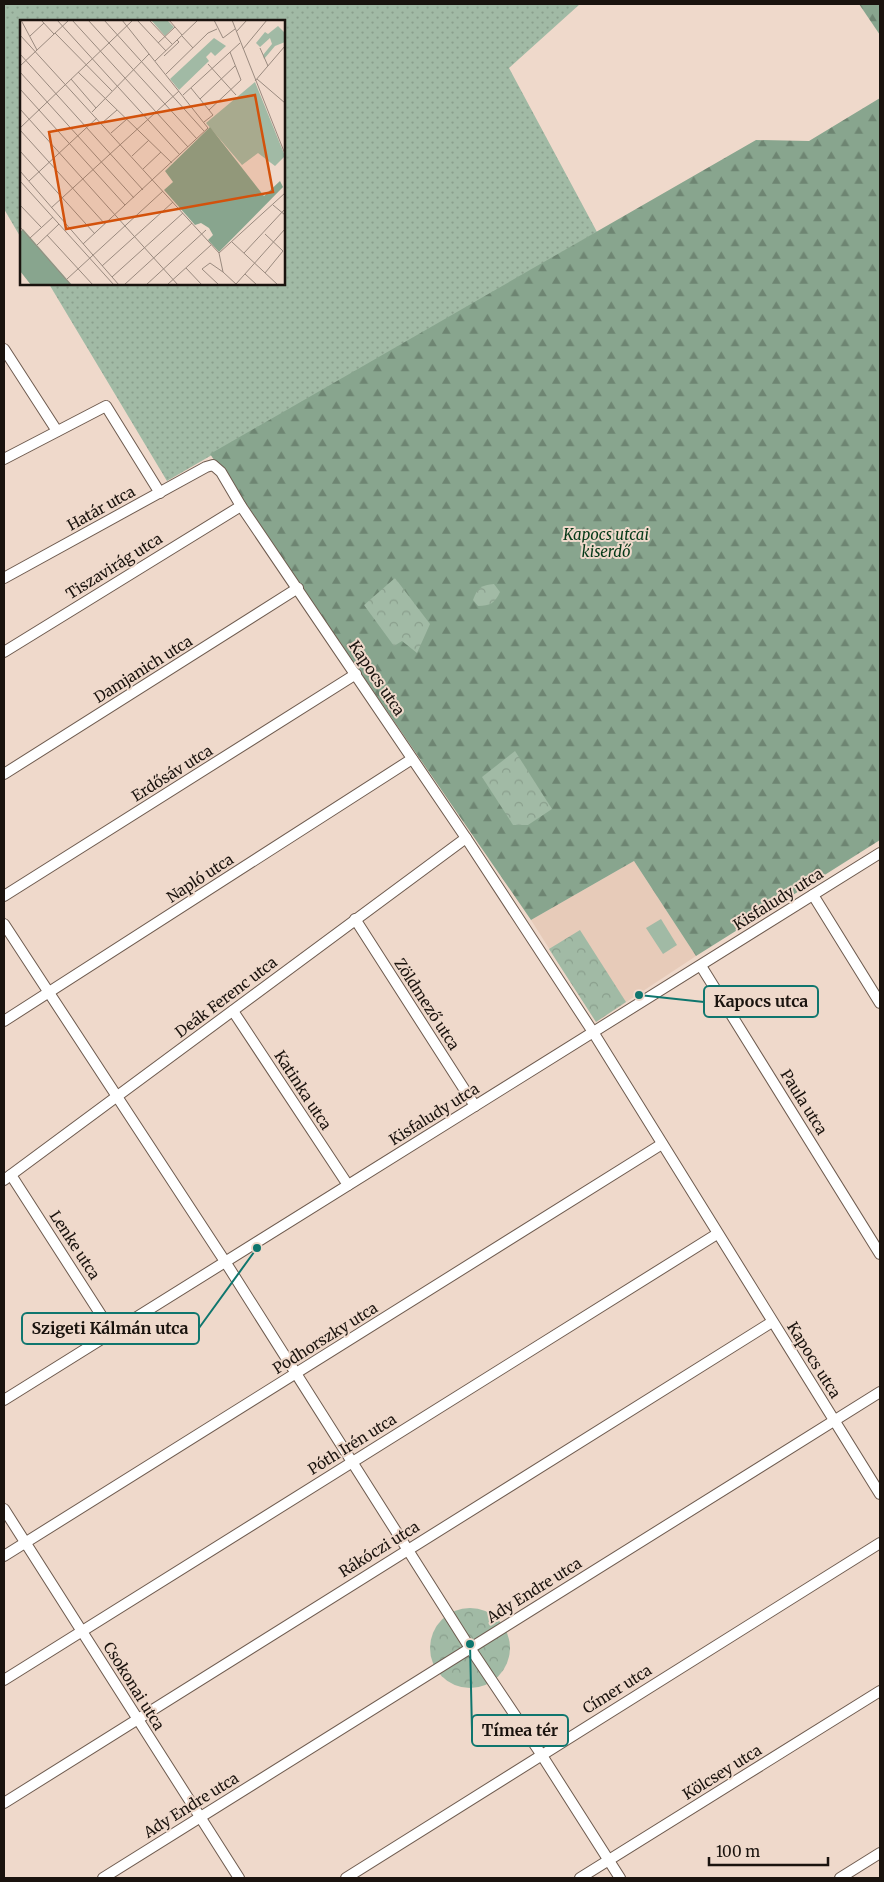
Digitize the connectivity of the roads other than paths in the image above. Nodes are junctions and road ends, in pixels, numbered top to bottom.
1 (4, 349) edge
2 (58, 431) junction
3 (4, 459) edge
4 (213, 465) joint
5 (160, 493) junction
6 (241, 506) junction
7 (4, 578) edge
8 (298, 588) junction
9 (4, 652) edge
10 (356, 674) junction
11 (412, 759) junction
12 (4, 774) edge
13 (466, 838) junction
14 (880, 852) edge
15 (813, 895) junction
16 (4, 896) edge
17 (355, 919) junction
18 (4, 924) edge
19 (701, 966) junction
20 (49, 993) junction
21 (880, 1003) edge
22 (233, 1010) junction
23 (4, 1022) edge
24 (593, 1032) junction
25 (116, 1096) junction
26 (475, 1106) junction
27 (662, 1144) junction
28 (8, 1177) edge
29 (348, 1185) junction
30 (717, 1234) junction
31 (880, 1254) edge
32 (226, 1263) junction
33 (772, 1322) junction
34 (112, 1332) junction
35 (294, 1374) junction
36 (880, 1392) edge
37 (4, 1399) edge
38 (834, 1421) junction
39 (352, 1462) junction
40 (880, 1494) edge
41 (4, 1509) edge
42 (25, 1543) junction
43 (880, 1543) edge
44 (407, 1549) junction
45 (4, 1556) edge
46 (82, 1631) junction
47 (470, 1648) junction
48 (4, 1680) edge
49 (880, 1692) edge
50 (137, 1719) junction
51 (541, 1754) junction
52 (4, 1803) edge
53 (200, 1817) junction
54 (880, 1853) edge
55 (608, 1860) junction
56 (103, 1878) edge
57 (239, 1878) edge
58 (346, 1878) edge
59 (580, 1878) edge
60 (620, 1878) edge
61 (840, 1878) edge

1 - 2 street
2 - 3 street
2 - 5 street
4 - 5 street, Határ utca
4 - 6 street, Kapocs utca
5 - 7 street, Határ utca
6 - 8 street, Kapocs utca
6 - 9 street, Tiszavirág utca
8 - 10 street, Kapocs utca
8 - 12 street, Damjanich utca
10 - 11 street, Kapocs utca
10 - 16 street, Erdősáv utca
11 - 13 street, Kapocs utca
11 - 20 street, Napló utca
13 - 17 street, Deák Ferenc utca
13 - 24 street, Kapocs utca
14 - 15 street, Kisfaludy utca
15 - 19 street, Kisfaludy utca
15 - 21 street
17 - 22 street, Deák Ferenc utca
17 - 26 street, Zöldmező utca
18 - 20 street
19 - 24 street, Kisfaludy utca
19 - 31 street, Paula utca
20 - 23 street, Napló utca
20 - 25 street
22 - 25 street, Deák Ferenc utca
22 - 29 street, Katinka utca
24 - 26 street, Kisfaludy utca
24 - 27 street, Kapocs utca
25 - 28 street, Deák Ferenc utca
25 - 32 street
26 - 29 street, Kisfaludy utca
27 - 30 street, Kapocs utca
27 - 35 street, Podhorszky utca
28 - 34 street, Lenke utca
29 - 32 street, Kisfaludy utca
30 - 33 street, Kapocs utca
30 - 39 street, Póth Irén utca
32 - 34 street, Kisfaludy utca
32 - 35 street
33 - 38 street, Kapocs utca
33 - 44 street, Rákóczi utca
34 - 37 street, Kisfaludy utca
35 - 39 street
35 - 42 street, Podhorszky utca
36 - 38 street, Ady Endre utca
38 - 40 street, Kapocs utca
38 - 47 street, Ady Endre utca
39 - 44 street
39 - 46 street, Póth Irén utca
41 - 42 street, Csokonai utca
42 - 45 street, Podhorszky utca
42 - 46 street, Csokonai utca
43 - 51 street, Címer utca
44 - 47 street
44 - 50 street, Rákóczi utca
46 - 48 street, Póth Irén utca
46 - 50 street, Csokonai utca
47 - 51 street
47 - 53 street, Ady Endre utca
49 - 55 street, Kölcsey utca
50 - 52 street, Rákóczi utca
50 - 53 street, Csokonai utca
51 - 55 street
51 - 58 street, Címer utca
53 - 56 street, Ady Endre utca
53 - 57 street, Csokonai utca
54 - 61 street
55 - 59 street, Kölcsey utca
55 - 60 street

